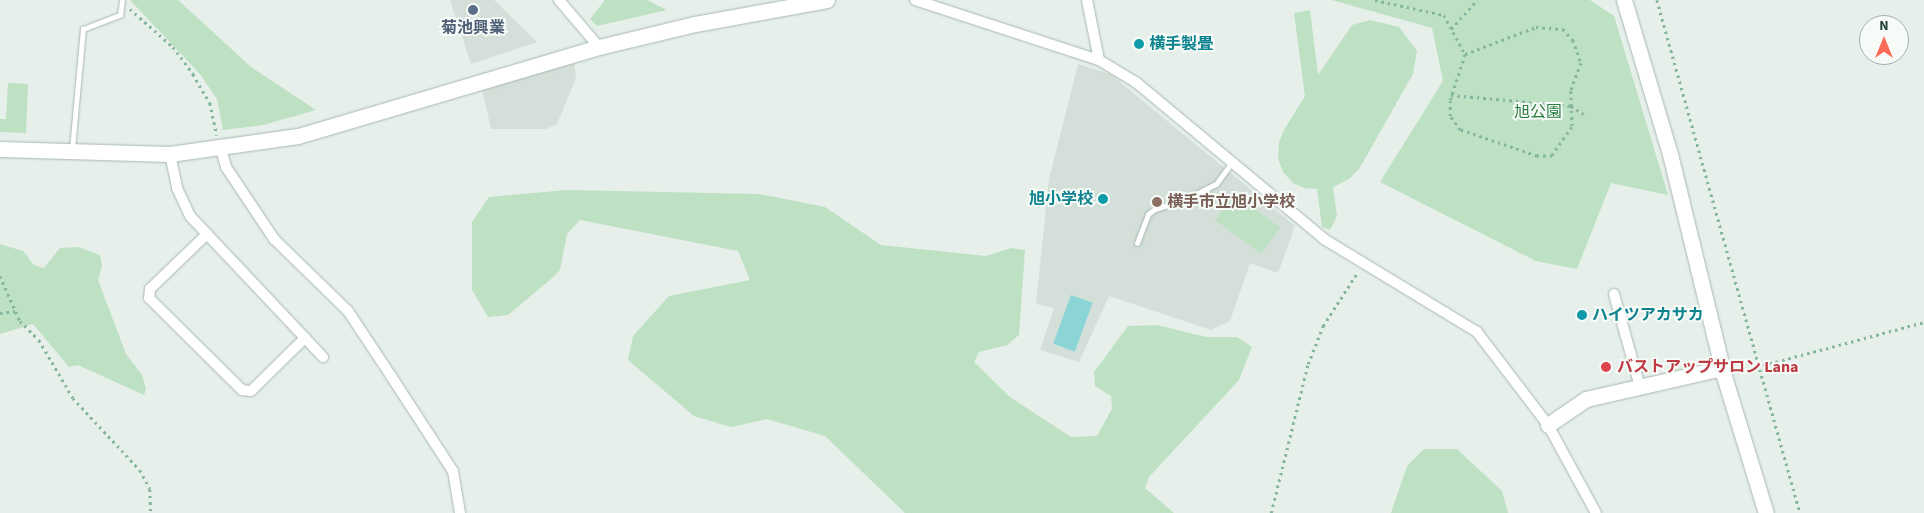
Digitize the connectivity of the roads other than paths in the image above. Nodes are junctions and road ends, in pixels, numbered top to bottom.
1 (559, 0) edge
2 (827, 0) edge
3 (915, 0) edge
4 (1087, 0) edge
5 (1624, 0) edge
6 (122, 1) edge
7 (599, 47) junction
8 (1099, 60) junction
9 (221, 148) junction
10 (0, 149) edge
11 (72, 151) junction
12 (170, 154) junction
13 (1233, 162) junction
14 (206, 234) junction
15 (1137, 243) dead end
16 (1614, 294) dead end
17 (305, 338) junction
18 (323, 357) dead end
19 (1723, 372) junction
20 (1640, 387) junction
21 (1548, 425) junction
22 (460, 513) edge
23 (1596, 513) edge
24 (1766, 513) edge

1 - 7 street
2 - 7 street
3 - 8 street
4 - 8 street
5 - 19 street
6 - 11 lane
7 - 9 street
8 - 13 street
9 - 12 street
9 - 22 street
10 - 11 street
11 - 12 street
12 - 14 street
13 - 15 lane
13 - 21 street
14 - 17 street
14 - 17 street
16 - 20 street
17 - 18 street
19 - 20 street
19 - 24 street
20 - 21 street
21 - 23 street

